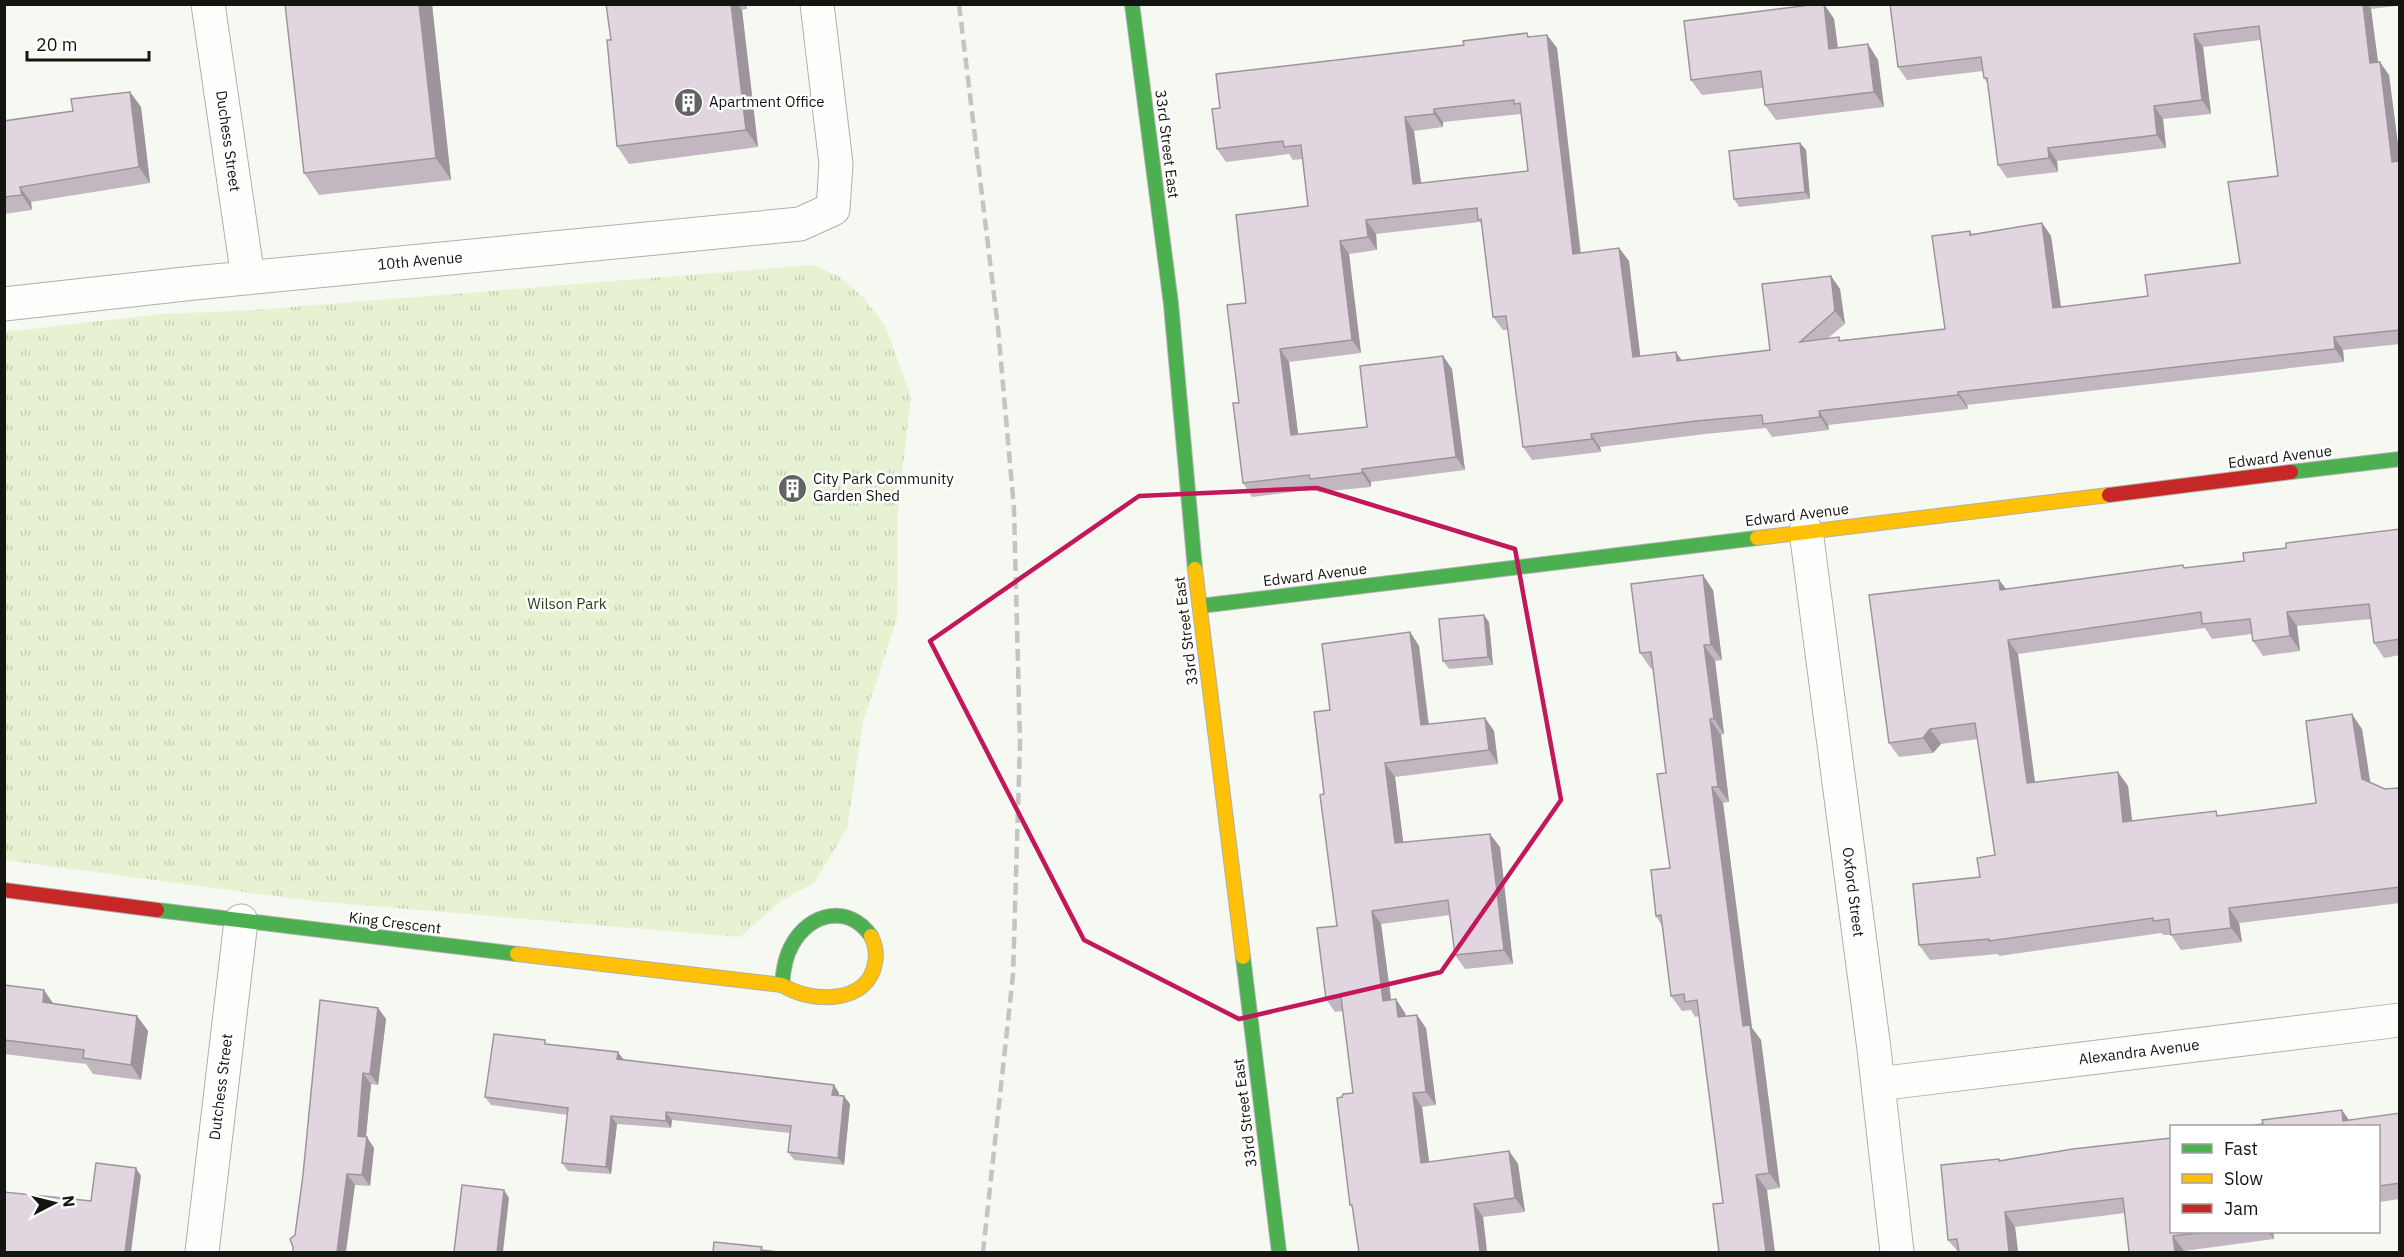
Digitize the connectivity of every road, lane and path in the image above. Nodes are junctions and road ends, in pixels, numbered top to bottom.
1 (208, 4) edge
2 (817, 4) edge
3 (1132, 4) edge
4 (248, 278) junction
5 (4, 304) edge
6 (2400, 459) edge
7 (1806, 531) junction
8 (1200, 606) junction
9 (4, 890) edge
10 (240, 921) junction
11 (782, 985) junction
12 (2400, 1020) edge
13 (1878, 1084) junction
14 (202, 1252) edge
15 (1279, 1252) edge
16 (1897, 1252) edge

1 - 4 street, Duchess Street
2 - 4 street, 10th Avenue
3 - 8 street, 33rd Street East
4 - 5 street, 10th Avenue
6 - 7 street, Edward Avenue
7 - 8 street, Edward Avenue
7 - 13 street, Oxford Street
8 - 15 street, 33rd Street East
9 - 10 street, King Crescent
10 - 11 street, King Crescent
10 - 14 street, Dutchess Street
11 - 11 street, King Crescent
12 - 13 street, Alexandra Avenue
13 - 16 street, Oxford Street

